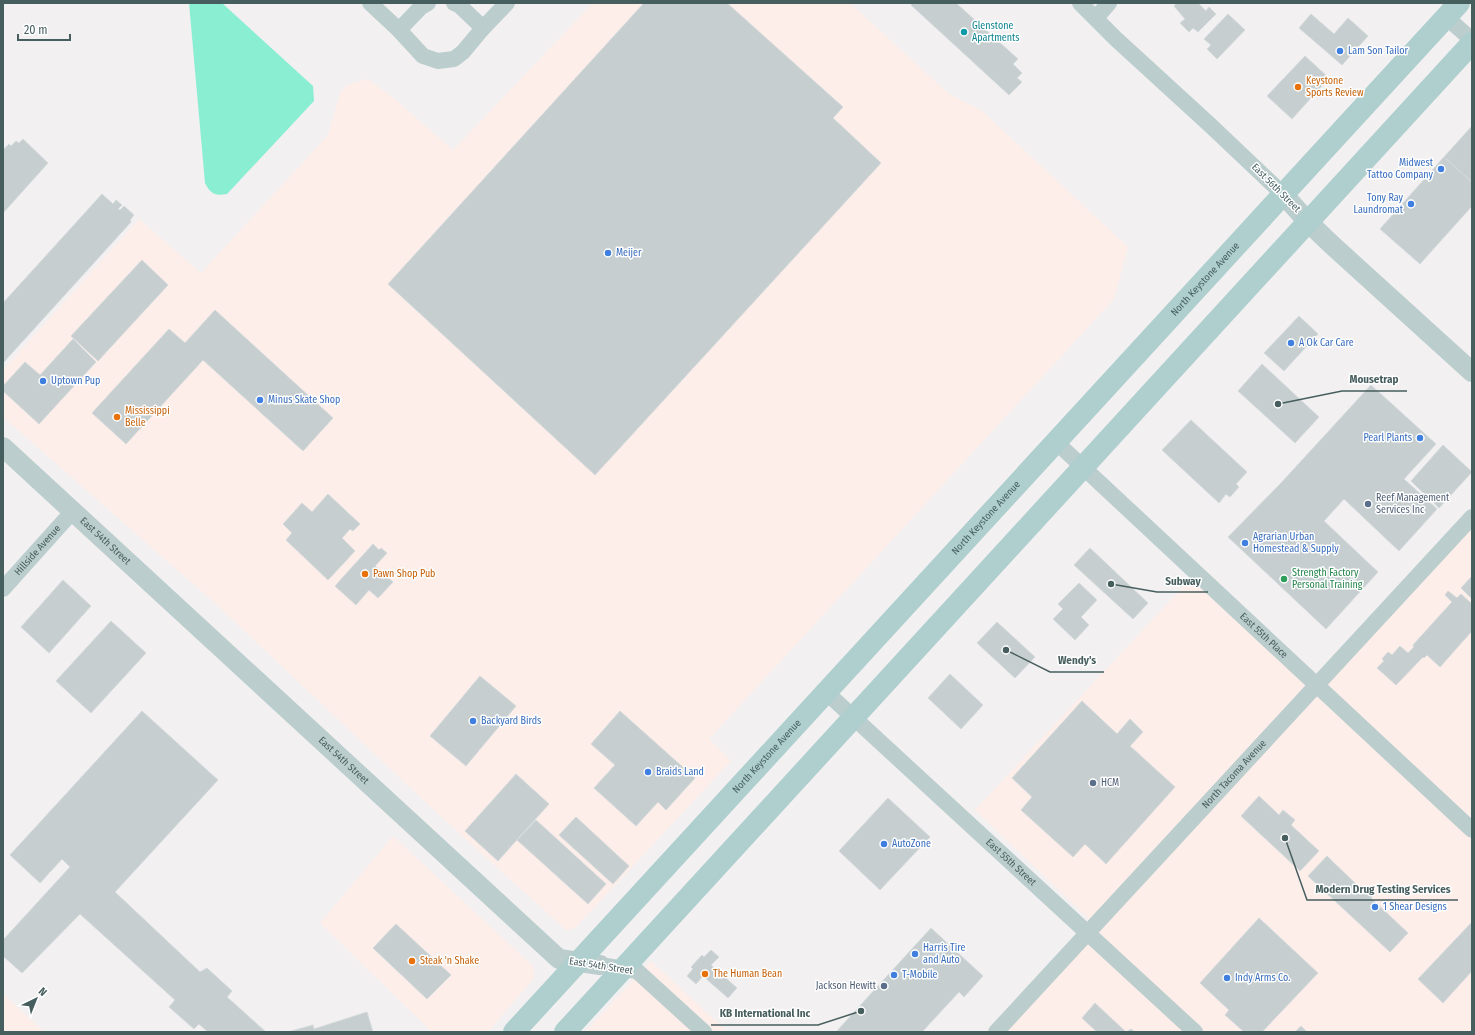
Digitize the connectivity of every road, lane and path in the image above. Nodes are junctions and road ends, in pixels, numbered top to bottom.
1 (370, 3) edge
2 (428, 3) edge
3 (454, 3) edge
4 (507, 3) edge
5 (1080, 3) edge
6 (1109, 3) edge
7 (1452, 10) edge
8 (1096, 18) junction
9 (483, 28) junction
10 (399, 30) junction
11 (1472, 42) edge
12 (1284, 195) junction
13 (1308, 222) junction
14 (1472, 372) edge
15 (1056, 442) junction
16 (3, 447) edge
17 (1083, 467) junction
18 (73, 511) junction
19 (1472, 517) edge
20 (3, 589) edge
21 (1316, 685) junction
22 (827, 693) junction
23 (854, 717) junction
24 (1472, 830) edge
25 (1088, 932) junction
26 (578, 962) junction
27 (600, 965) joint
28 (622, 968) junction
29 (514, 1032) edge
30 (565, 1032) edge
31 (704, 1032) edge
32 (996, 1032) edge
33 (1195, 1032) edge

1 - 10 street
2 - 10 street
3 - 9 street
4 - 9 street
5 - 8 street, East 56th Street
6 - 8 street
7 - 11 street
7 - 12 main road, North Keystone Avenue
8 - 12 street, East 56th Street
9 - 10 street
11 - 13 main road
12 - 13 street, East 56th Street
12 - 15 main road, North Keystone Avenue
13 - 14 street, East 56th Street
13 - 17 main road
15 - 17 street, East 55th Place
15 - 22 main road, North Keystone Avenue
16 - 18 street, East 54th Street
17 - 21 street, East 55th Place
17 - 23 main road
18 - 20 street, Hillside Avenue
18 - 26 street, East 54th Street
19 - 21 street, North Tacoma Avenue
21 - 24 street, East 55th Place
21 - 25 street, North Tacoma Avenue
22 - 23 street, East 55th Street
22 - 26 main road, North Keystone Avenue
23 - 25 street, East 55th Street
23 - 28 main road
25 - 32 street, North Tacoma Avenue
25 - 33 street, East 55th Street
26 - 27 street, East 54th Street
26 - 29 main road, North Keystone Avenue
27 - 28 street, East 54th Street
28 - 30 main road
28 - 31 street, East 54th Street

